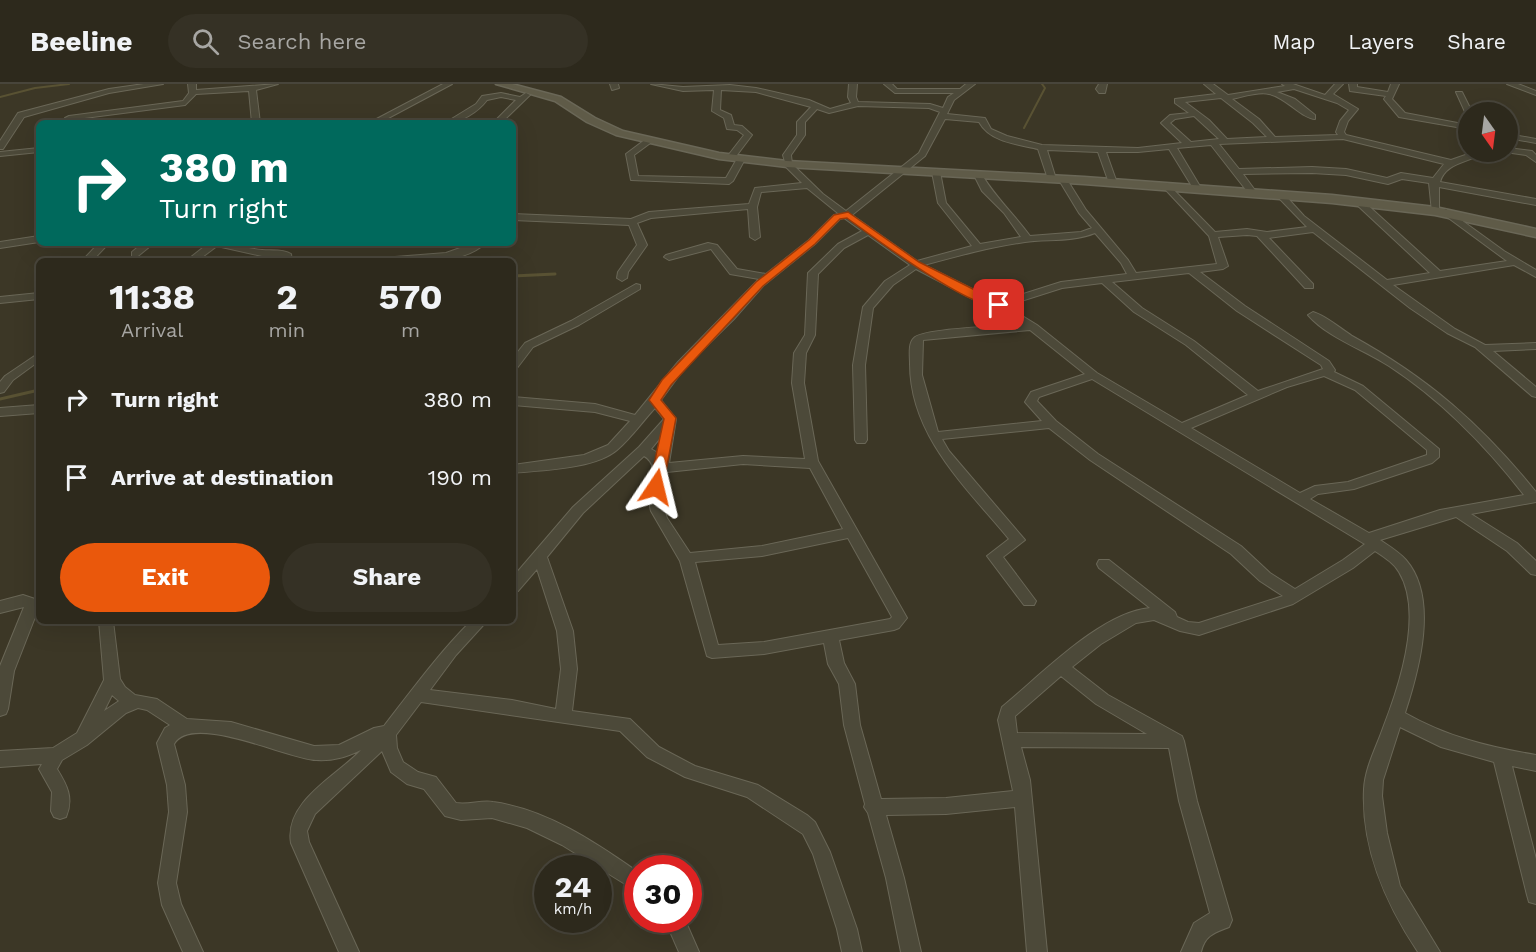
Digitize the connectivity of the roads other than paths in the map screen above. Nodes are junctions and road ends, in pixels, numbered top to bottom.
1 (159, 84) edge
2 (274, 84) edge
3 (448, 84) edge
4 (501, 84) edge
5 (655, 84) edge
6 (740, 84) edge
7 (853, 84) edge
8 (888, 84) edge
9 (971, 84) edge
10 (1208, 84) edge
11 (1339, 84) edge
12 (1353, 84) edge
13 (1395, 84) edge
14 (1511, 84) edge
15 (1290, 86) edge
16 (718, 87) junction
17 (729, 87) junction
18 (193, 88) edge
19 (252, 89) junction
20 (959, 91) junction
21 (1272, 92) junction
22 (1536, 93) edge
23 (1388, 94) junction
24 (1459, 94) dead end
25 (526, 95) junction
26 (1226, 97) junction
27 (1329, 97) junction
28 (1463, 102) edge
29 (855, 104) junction
30 (815, 107) junction
31 (125, 112) junction
32 (943, 113) junction
33 (1195, 114) junction
34 (1312, 117) dead end
35 (69, 118) dead end
36 (121, 120) edge
37 (256, 120) edge
38 (380, 120) edge
39 (454, 120) edge
40 (500, 120) edge
41 (1458, 125) edge
42 (1343, 137) junction
43 (1518, 138) edge
44 (1274, 140) junction
45 (649, 141) junction
46 (1225, 141) junction
47 (1536, 141) edge
48 (1214, 143) junction
49 (1189, 145) junction
50 (0, 147) edge
51 (1042, 147) junction
52 (1172, 147) junction
53 (36, 150) edge
54 (1101, 150) junction
55 (1518, 151) edge
56 (0, 154) edge
57 (736, 158) junction
58 (1458, 160) edge
59 (1536, 160) edge
60 (1451, 163) junction
61 (787, 164) junction
62 (903, 171) junction
63 (936, 172) junction
64 (1239, 172) junction
65 (978, 175) junction
66 (1057, 180) junction
67 (1434, 182) junction
68 (1113, 183) junction
69 (808, 185) junction
70 (1167, 186) junction
71 (1197, 188) junction
72 (1253, 192) junction
73 (1280, 195) junction
74 (1359, 202) junction
75 (1536, 202) edge
76 (753, 206) junction
77 (1439, 211) junction
78 (848, 214) junction
79 (516, 217) edge
80 (632, 222) junction
81 (1315, 229) junction
82 (870, 230) junction
83 (1097, 230) junction
84 (1536, 233) edge
85 (1213, 235) junction
86 (1261, 235) junction
87 (755, 237) dead end
88 (1027, 239) junction
89 (36, 240) edge
90 (0, 246) edge
91 (101, 246) edge
92 (144, 246) edge
93 (211, 246) edge
94 (229, 246) edge
95 (476, 246) edge
96 (978, 248) junction
97 (135, 254) dead end
98 (669, 257) dead end
99 (90, 258) edge
100 (194, 258) edge
101 (287, 258) edge
102 (418, 258) edge
103 (1516, 262) junction
104 (916, 264) junction
105 (1193, 271) junction
106 (1536, 274) edge
107 (1133, 276) junction
108 (1439, 276) junction
109 (768, 277) junction
110 (622, 278) dead end
111 (1104, 280) junction
112 (1386, 283) junction
113 (1308, 286) dead end
114 (636, 287) dead end
115 (36, 296) edge
116 (0, 300) edge
117 (999, 305) junction
118 (1313, 315) dead end
119 (1033, 327) junction
120 (1536, 346) edge
121 (1483, 348) junction
122 (36, 358) edge
123 (516, 362) edge
124 (1325, 372) junction
125 (1093, 375) junction
126 (0, 389) edge
127 (1536, 393) edge
128 (1257, 396) junction
129 (655, 400) junction
130 (516, 401) edge
131 (36, 409) edge
132 (0, 412) edge
133 (670, 418) junction
134 (637, 419) junction
135 (1052, 424) junction
136 (1182, 427) junction
137 (934, 436) junction
138 (861, 440) dead end
139 (643, 450) junction
140 (814, 464) junction
141 (660, 468) junction
142 (516, 469) edge
143 (1534, 496) edge
144 (1301, 498) junction
145 (1456, 511) junction
146 (852, 532) junction
147 (1371, 541) junction
148 (540, 557) junction
149 (687, 558) junction
150 (1104, 564) dead end
151 (1536, 570) edge
152 (516, 584) edge
153 (1295, 596) junction
154 (1029, 602) dead end
155 (0, 607) edge
156 (106, 624) edge
157 (477, 624) edge
158 (1188, 630) junction
159 (830, 636) junction
160 (1063, 668) junction
161 (112, 680) junction
162 (415, 695) junction
163 (133, 702) junction
164 (0, 710) edge
165 (1396, 716) junction
166 (563, 717) junction
167 (184, 726) junction
168 (388, 733) junction
169 (81, 740) junction
170 (1010, 740) junction
171 (1176, 741) junction
172 (56, 755) junction
173 (1501, 757) junction
174 (0, 759) edge
175 (1536, 763) edge
176 (1023, 798) junction
177 (873, 807) junction
178 (60, 811) dead end
179 (624, 873) edge
180 (1536, 895) edge
181 (680, 933) edge
182 (686, 950) edge
183 (194, 952) edge
184 (350, 952) edge
185 (852, 952) edge
186 (911, 952) edge
187 (1036, 952) edge
188 (1191, 952) edge
189 (1430, 952) edge

1 - 50 street
2 - 19 street
3 - 38 street
4 - 25 street
5 - 16 street
6 - 17 street
7 - 29 street
8 - 20 street
9 - 20 street
10 - 26 street
11 - 27 street
12 - 23 street
13 - 23 street
14 - 22 street
15 - 21 street
15 - 27 street
16 - 17 street
16 - 57 street
17 - 30 street
18 - 19 street
18 - 31 street
19 - 37 street
20 - 32 street
21 - 26 street
21 - 34 street
23 - 41 street
24 - 28 street
25 - 39 street
25 - 40 street
25 - 45 street
26 - 33 street
26 - 44 street
27 - 42 street
29 - 30 street
29 - 32 street
30 - 61 street
31 - 35 street
31 - 36 street
32 - 51 street
32 - 62 street
33 - 46 street
33 - 49 street
42 - 44 street
42 - 60 street
43 - 47 street
44 - 46 street
45 - 57 street
45 - 57 street
46 - 48 street
48 - 49 street
48 - 64 street
49 - 52 street
51 - 54 street
51 - 66 street
52 - 54 street
52 - 71 street
53 - 56 street
54 - 68 street
55 - 59 street
57 - 61 street
58 - 60 street
60 - 67 street
61 - 62 street
61 - 69 street
62 - 63 street
62 - 78 street
63 - 65 street
63 - 96 street
64 - 67 street
64 - 72 street
65 - 66 street
65 - 88 street
66 - 68 street
66 - 83 street
67 - 75 street
67 - 77 street
68 - 70 street
69 - 76 street
69 - 78 street
70 - 71 street
70 - 85 street
71 - 72 street
72 - 73 street
73 - 74 street
73 - 81 street
74 - 77 street
74 - 108 street
76 - 80 street
76 - 87 street
77 - 84 street
77 - 103 street
78 - 82 street
78 - 109 street
79 - 80 street
80 - 110 street
81 - 86 street
81 - 112 street
82 - 104 street
82 - 140 street
83 - 88 street
83 - 107 street
85 - 86 street
85 - 105 street
86 - 113 street
88 - 96 street
89 - 90 street
91 - 99 street
92 - 97 street
93 - 100 street
94 - 101 street
95 - 102 street
96 - 104 street
98 - 109 street
103 - 106 street
103 - 108 street
104 - 117 street
104 - 138 street
105 - 107 street
105 - 124 street
107 - 111 street
108 - 112 street
109 - 129 street
111 - 117 street
111 - 128 street
112 - 121 street
114 - 123 street
115 - 116 street
117 - 119 street
118 - 143 street
119 - 125 street
119 - 137 street
120 - 121 street
121 - 127 street
122 - 126 street
124 - 128 street
124 - 144 street
125 - 135 street
125 - 136 street
128 - 136 street
129 - 133 street
129 - 134 street
130 - 134 street
131 - 132 street
133 - 139 street
133 - 141 street
134 - 142 street
135 - 137 street
135 - 153 street
136 - 144 street
137 - 154 street
139 - 141 street
139 - 148 street
140 - 141 street
140 - 146 street
141 - 149 street
143 - 145 street
144 - 147 street
145 - 147 street
145 - 151 street
146 - 149 street
146 - 159 street
147 - 153 street
147 - 165 street
148 - 152 street
148 - 166 street
149 - 159 street
150 - 158 street
153 - 158 street
155 - 164 street
156 - 161 street
157 - 162 street
158 - 160 street
159 - 177 street
160 - 170 street
160 - 171 street
161 - 163 street
161 - 169 street
162 - 166 street
162 - 168 street
163 - 167 street
163 - 169 street
165 - 173 street
165 - 189 street
166 - 185 street
167 - 168 street
167 - 183 street
168 - 179 street
168 - 184 street
169 - 172 street
170 - 171 street
170 - 176 street
171 - 188 street
172 - 174 street
172 - 178 street
173 - 175 street
173 - 180 street
176 - 177 street
176 - 187 street
177 - 186 street
181 - 182 street

